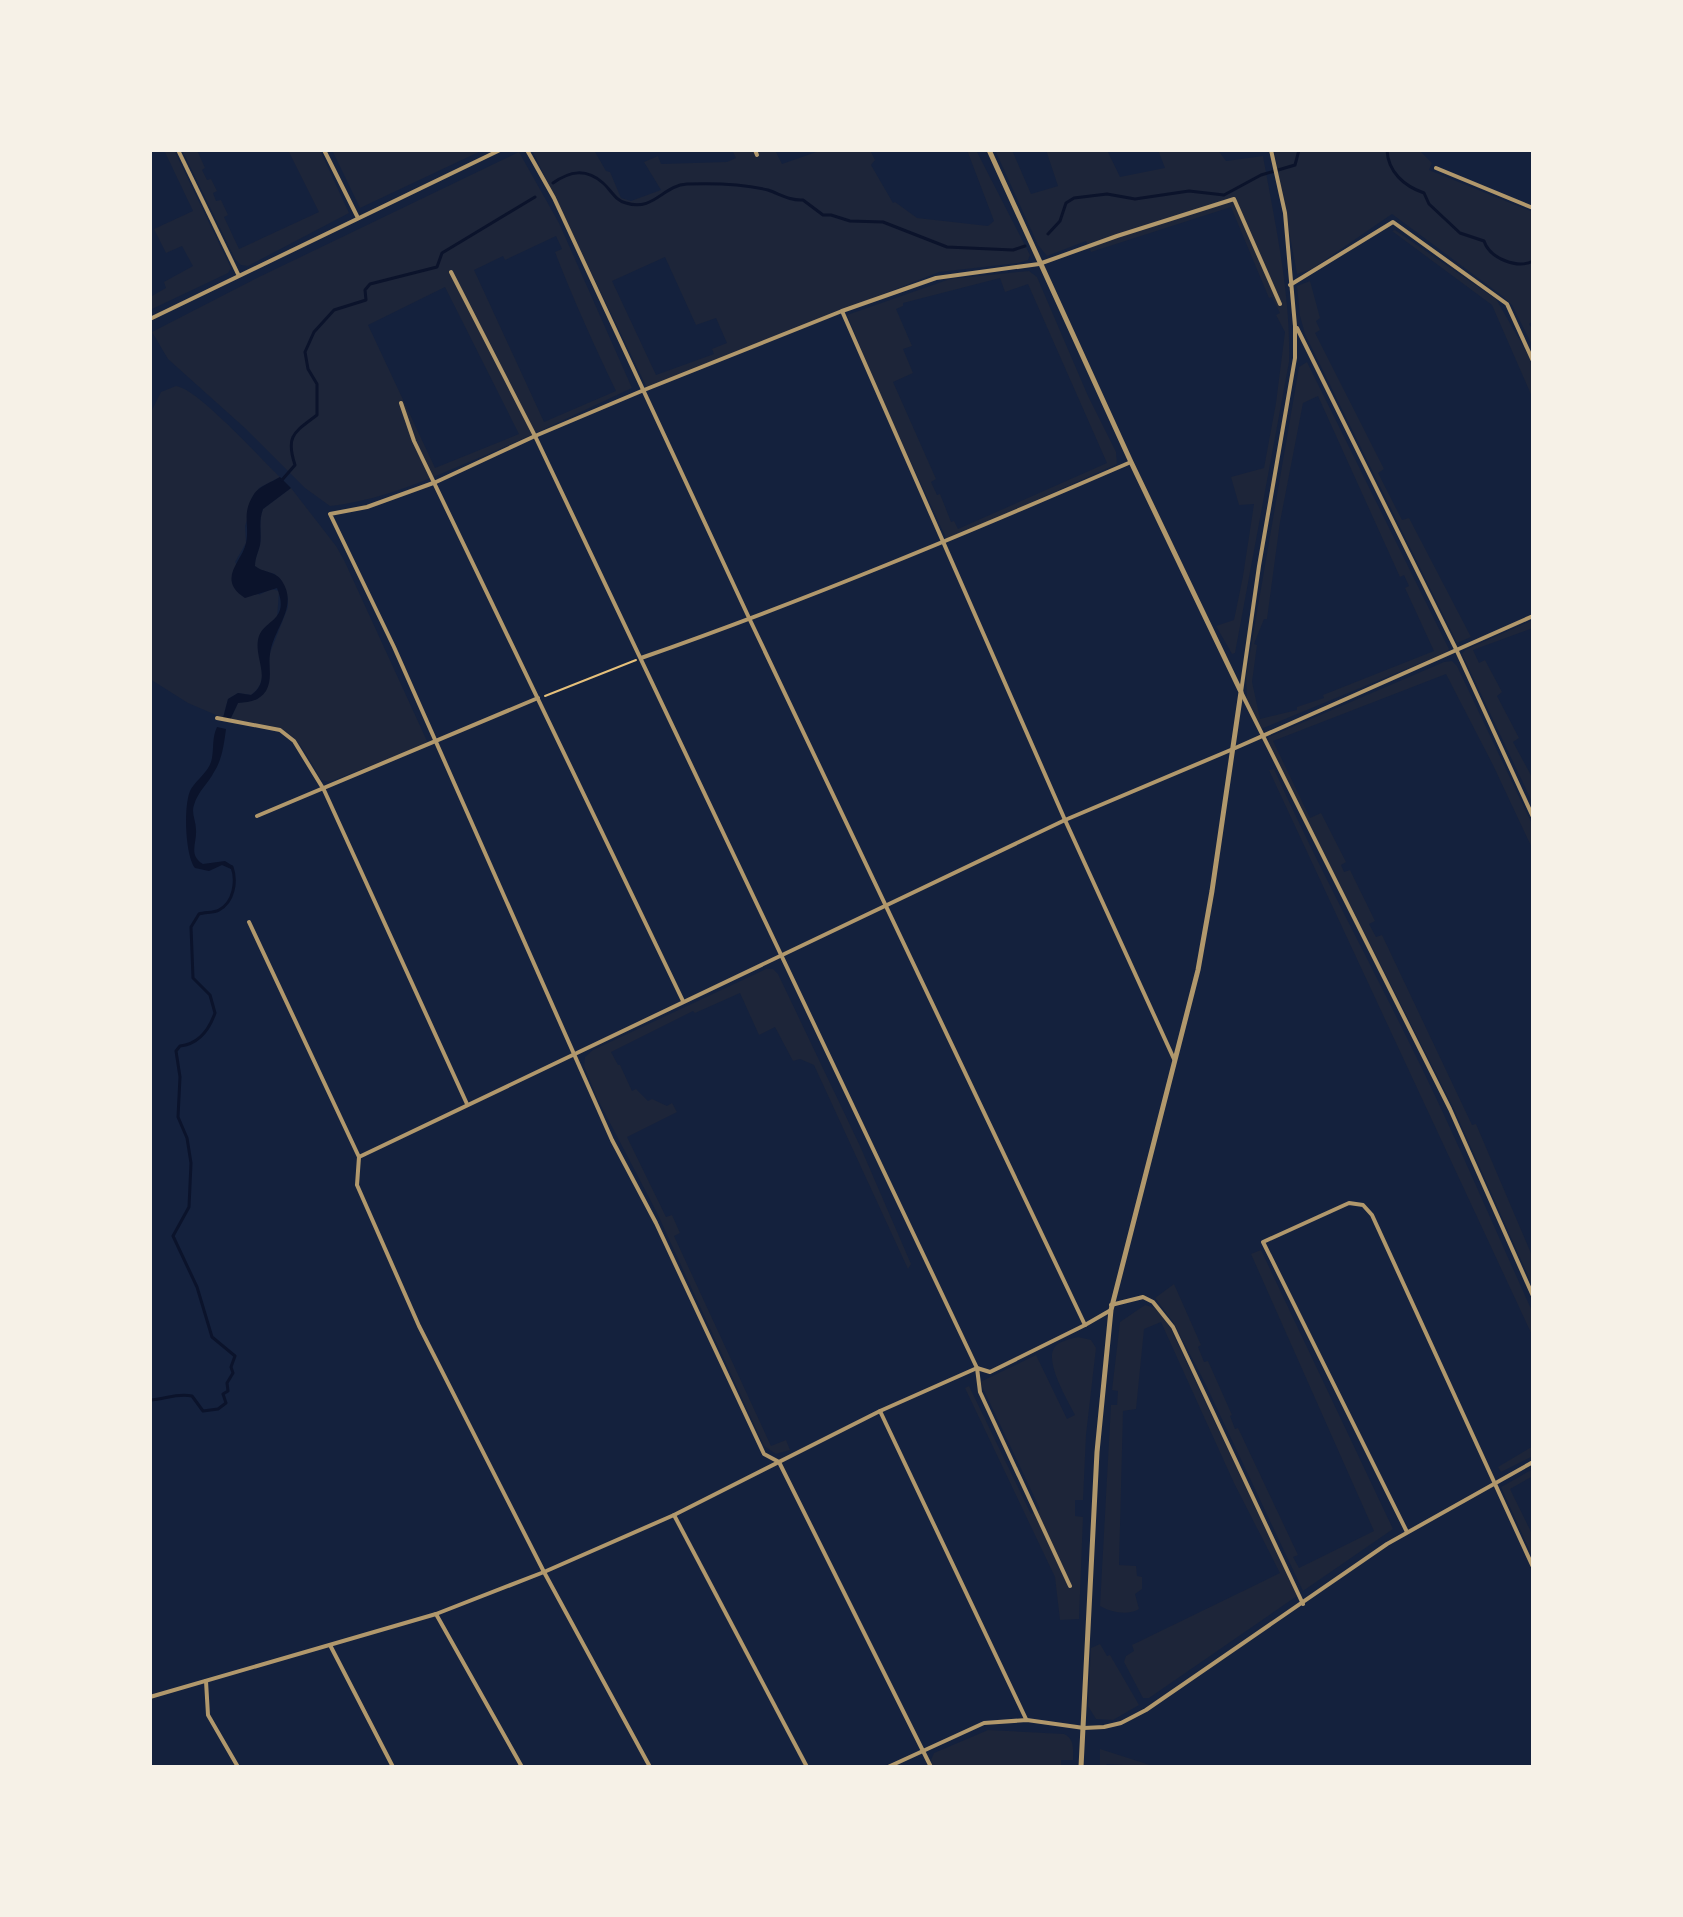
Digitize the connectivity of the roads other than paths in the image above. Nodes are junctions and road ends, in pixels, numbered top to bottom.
1 (178, 150) edge
2 (324, 150) edge
3 (500, 150) edge
4 (527, 150) edge
5 (989, 150) edge
6 (1229, 150) edge
7 (1254, 150) edge
8 (1271, 150) edge
9 (1436, 168) dead end
10 (1533, 208) edge
11 (358, 218) junction
12 (1039, 264) junction
13 (451, 272) dead end
14 (239, 275) junction
15 (1290, 285) junction
16 (1280, 304) dead end
17 (842, 311) junction
18 (150, 319) edge
19 (1295, 326) junction
20 (1533, 361) edge
21 (644, 390) junction
22 (401, 403) dead end
23 (535, 436) junction
24 (1131, 462) junction
25 (436, 482) junction
26 (944, 544) junction
27 (1533, 616) edge
28 (750, 620) junction
29 (1456, 649) junction
30 (641, 658) junction
31 (1241, 692) junction
32 (538, 698) junction
33 (217, 718) dead end
34 (1262, 735) junction
35 (436, 743) junction
36 (1233, 749) junction
37 (324, 790) junction
38 (257, 816) dead end
39 (1533, 817) edge
40 (1065, 820) junction
41 (885, 905) junction
42 (249, 922) dead end
43 (780, 955) junction
44 (684, 1001) junction
45 (575, 1055) junction
46 (1175, 1062) junction
47 (467, 1104) junction
48 (359, 1157) junction
49 (1533, 1296) edge
50 (1111, 1308) junction
51 (1085, 1325) junction
52 (977, 1368) junction
53 (880, 1411) junction
54 (779, 1462) junction
55 (1533, 1462) edge
56 (1496, 1484) junction
57 (674, 1515) junction
58 (1407, 1532) junction
59 (1533, 1567) edge
60 (544, 1572) junction
61 (1070, 1586) dead end
62 (1303, 1604) junction
63 (436, 1614) junction
64 (330, 1645) junction
65 (206, 1681) junction
66 (150, 1697) edge
67 (1027, 1720) junction
68 (1084, 1728) junction
69 (923, 1752) junction
70 (238, 1767) edge
71 (393, 1767) edge
72 (522, 1767) edge
73 (650, 1767) edge
74 (807, 1767) edge
75 (888, 1767) edge
76 (931, 1767) edge
77 (1081, 1767) edge

1 - 14 street
2 - 11 street
3 - 11 street
4 - 21 street
5 - 12 street
6 - 7 street
8 - 15 street
9 - 10 street
11 - 14 street
12 - 16 street
12 - 17 street
12 - 24 street
13 - 23 street
14 - 18 street
15 - 19 street
15 - 20 street
17 - 21 street
17 - 26 street
19 - 29 street
19 - 31 street
21 - 23 street
21 - 28 street
22 - 25 street
23 - 25 street
23 - 30 street
24 - 26 street
24 - 31 street
25 - 32 street
25 - 35 street
26 - 28 street
26 - 40 street
27 - 29 street
28 - 30 street
28 - 41 street
29 - 34 street
29 - 39 street
30 - 43 street
31 - 34 street
31 - 36 street
32 - 35 street
32 - 44 street
33 - 37 street
34 - 36 street
34 - 49 street
35 - 37 street
35 - 45 street
36 - 40 street
36 - 46 street
37 - 38 street
37 - 47 street
40 - 41 street
40 - 46 street
41 - 43 street
41 - 51 street
42 - 48 street
43 - 44 street
43 - 52 street
44 - 45 street
45 - 47 street
45 - 54 street
46 - 50 street
47 - 48 street
48 - 60 street
50 - 51 street
50 - 62 street
50 - 68 street
51 - 52 street
52 - 53 street
52 - 61 street
53 - 54 street
53 - 67 street
54 - 57 street
54 - 69 street
55 - 56 street
56 - 58 street
56 - 58 street
56 - 59 street
57 - 60 street
57 - 74 street
58 - 62 street
60 - 63 street
60 - 73 street
62 - 68 street
63 - 64 street
63 - 72 street
64 - 65 street
64 - 71 street
65 - 66 street
65 - 70 street
67 - 68 street
67 - 69 street
68 - 77 street
69 - 75 street
69 - 76 street

